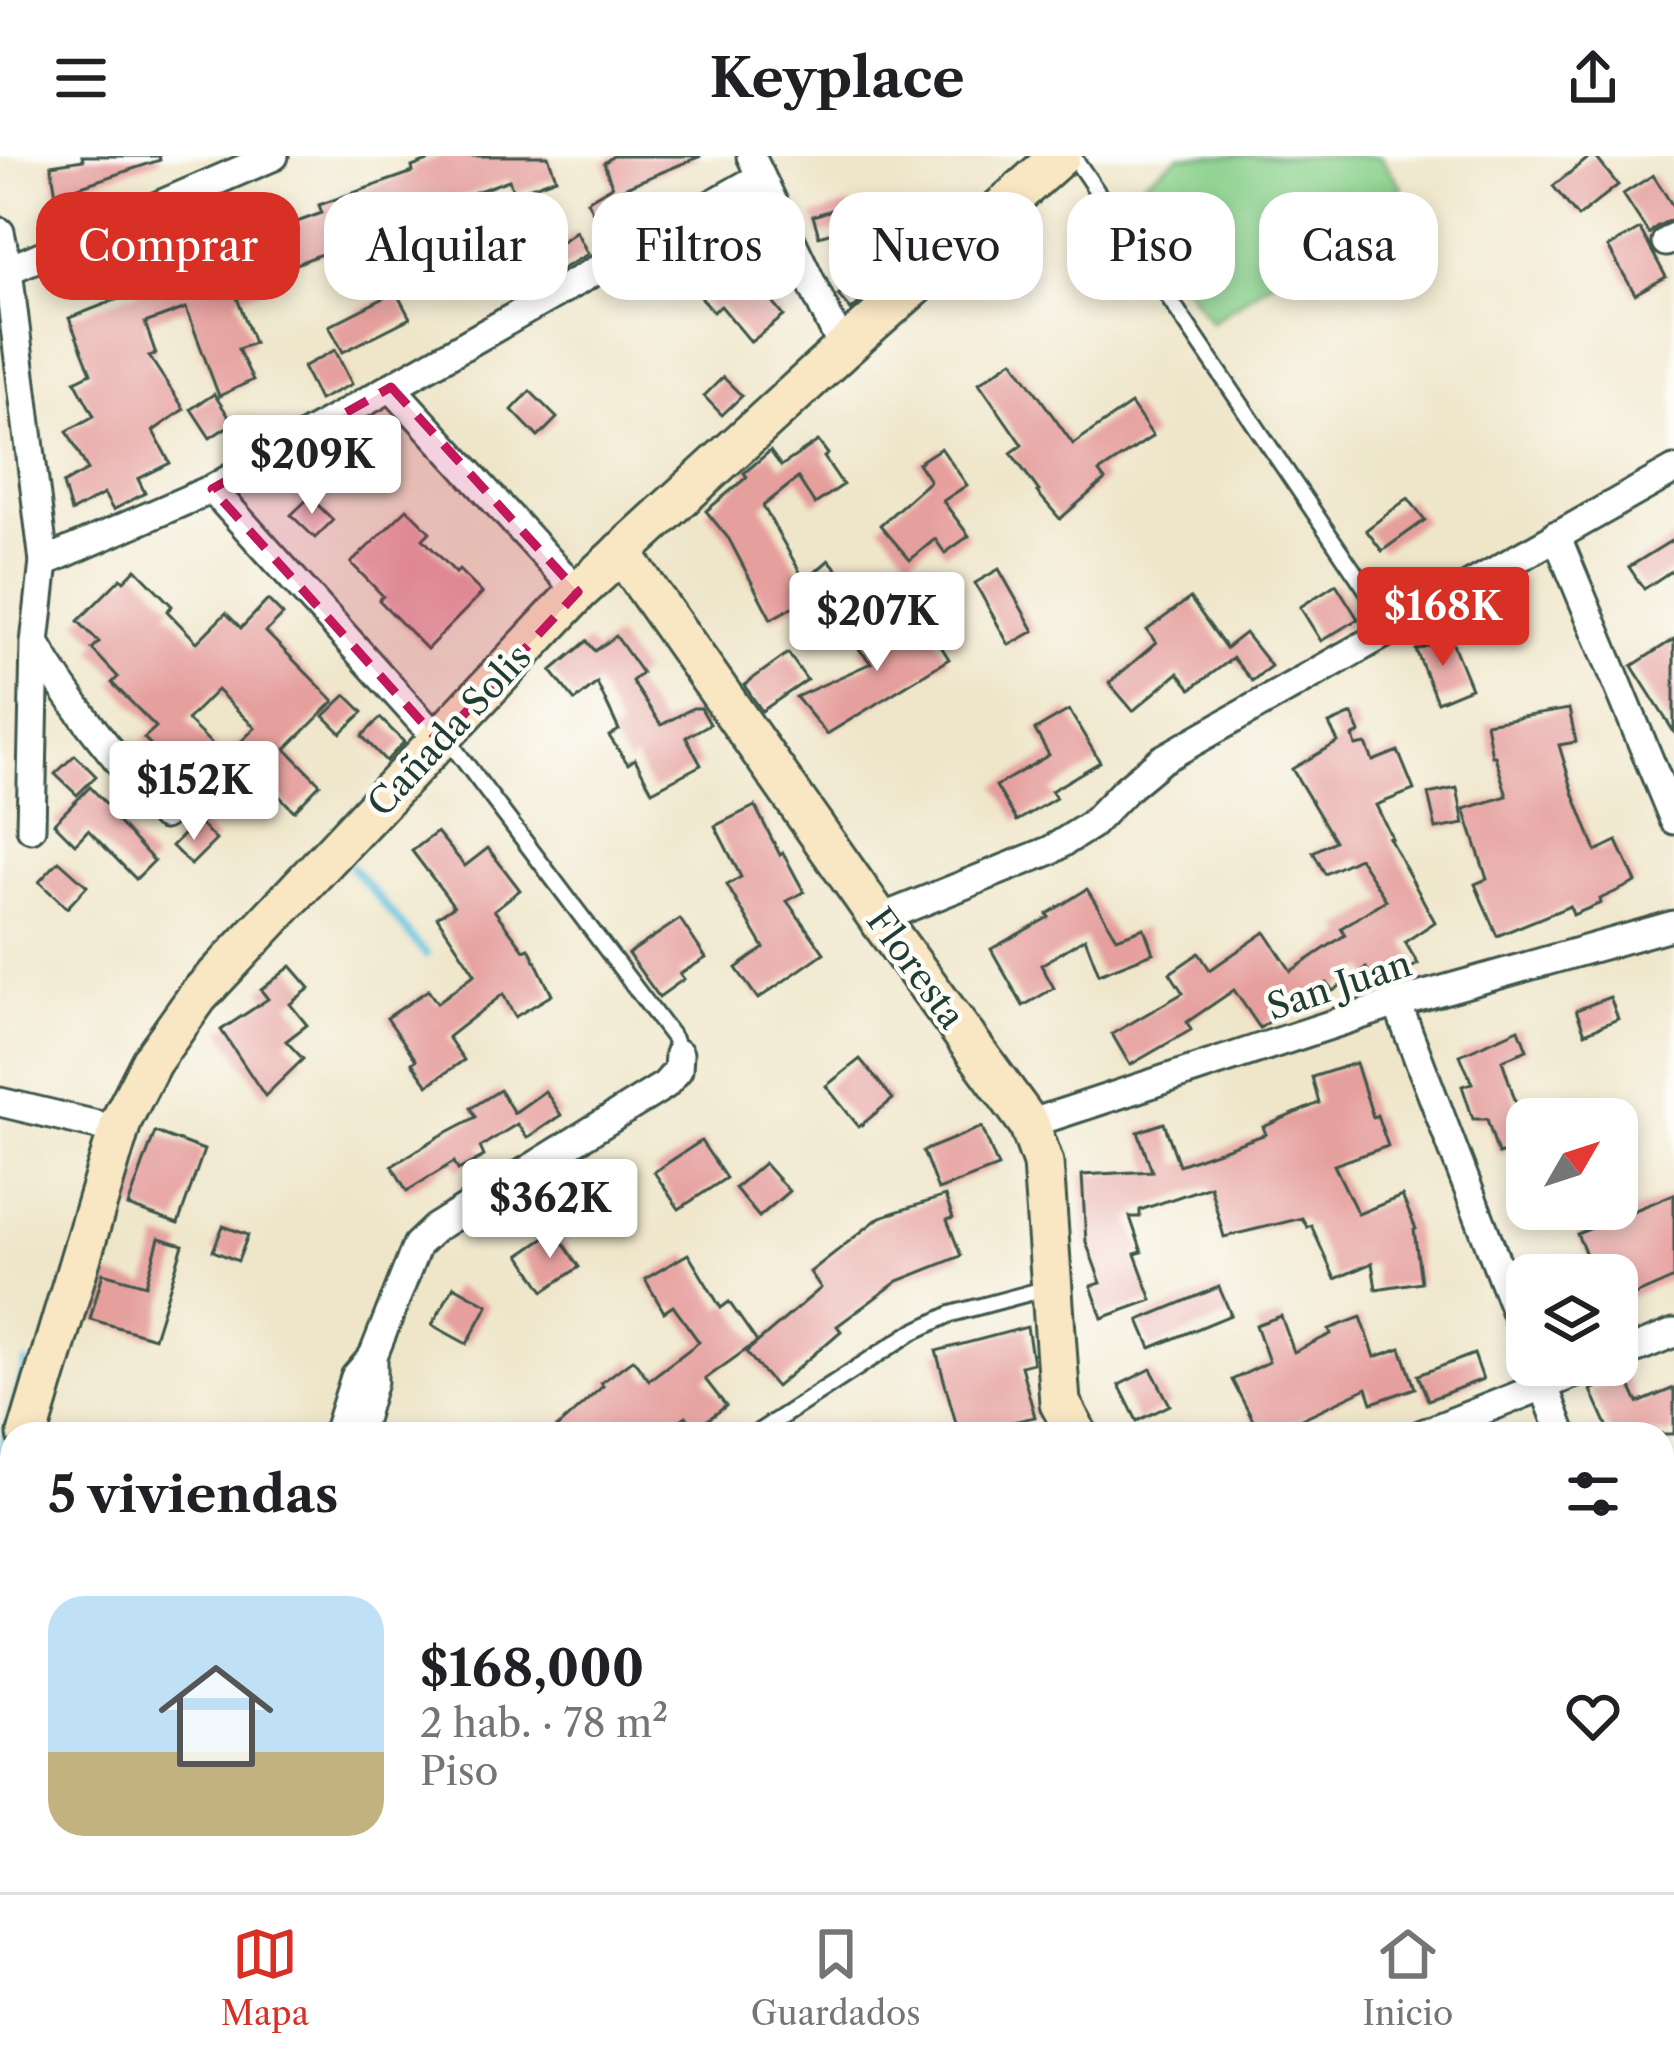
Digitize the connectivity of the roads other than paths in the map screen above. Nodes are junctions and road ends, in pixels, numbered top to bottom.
1 (274, 156) edge
2 (1060, 156) edge
3 (1073, 156) edge
4 (755, 166) edge
5 (0, 232) edge
6 (8, 270) junction
7 (842, 350) junction
8 (391, 387) junction
9 (1674, 470) edge
10 (212, 489) junction
11 (1556, 535) junction
12 (621, 552) junction
13 (44, 562) junction
14 (578, 592) junction
15 (1394, 629) junction
16 (35, 643) junction
17 (442, 738) junction
18 (164, 815) dead end
19 (1674, 820) edge
20 (31, 828) dead end
21 (879, 919) junction
22 (1674, 925) edge
23 (1397, 1003) junction
24 (679, 1054) joint
25 (0, 1102) edge
26 (1029, 1124) junction
27 (118, 1130) junction
28 (1050, 1287) junction
29 (1506, 1287) edge
30 (1674, 1333) edge
31 (1638, 1348) edge
32 (374, 1356) junction
33 (1520, 1386) edge
34 (1544, 1386) edge
35 (32, 1422) edge
36 (341, 1422) edge
37 (362, 1422) edge
38 (774, 1422) edge
39 (1070, 1422) edge
40 (1446, 1422) edge
41 (1557, 1422) edge

1 - 6 street
2 - 7 street, Cañada Solis
3 - 15 lane
4 - 7 street
4 - 8 street
5 - 6 street
6 - 13 street
7 - 12 street, Cañada Solis
8 - 10 street
8 - 14 street
9 - 11 street
10 - 13 street
10 - 17 street
11 - 15 street
11 - 19 street
12 - 14 street, Cañada Solis
12 - 21 street, Floresta
13 - 16 street
14 - 17 street, Cañada Solis
15 - 21 street
16 - 18 street
16 - 20 street
17 - 24 lane
17 - 27 street, Cañada Solis
21 - 26 street, Floresta
22 - 23 street, San Juan
23 - 26 street, San Juan
23 - 29 street
24 - 32 street
25 - 27 street
26 - 28 street, Floresta
27 - 35 street, Cañada Solis
28 - 38 lane
28 - 39 street, Floresta
30 - 31 street
32 - 36 street
32 - 37 street
33 - 40 street
34 - 41 street

